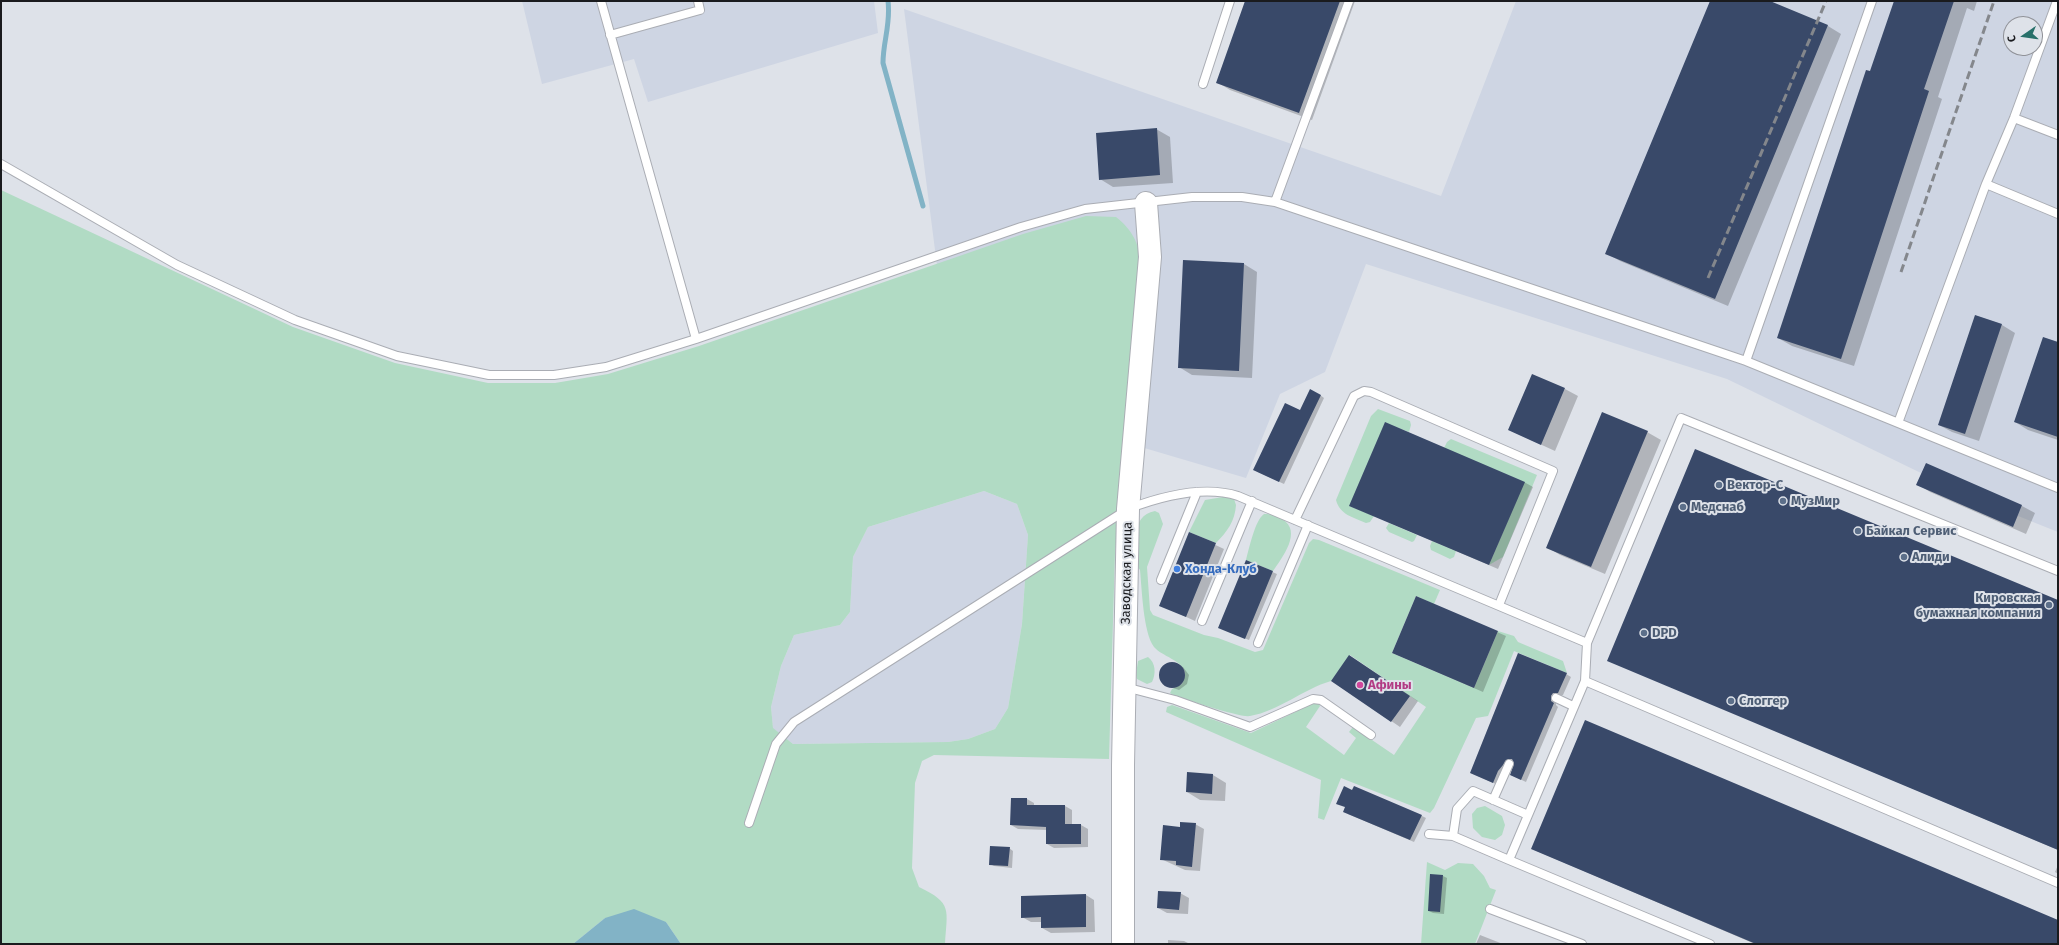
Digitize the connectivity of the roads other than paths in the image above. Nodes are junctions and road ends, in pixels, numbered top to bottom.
1 (600, 1) edge
2 (698, 1) edge
3 (1230, 1) edge
4 (1349, 1) edge
5 (1872, 1) edge
6 (2057, 1) edge
7 (610, 35) junction
8 (1203, 84) dead end
9 (2014, 118) junction
10 (2058, 135) edge
11 (1, 164) edge
12 (1986, 184) junction
13 (1275, 202) junction
14 (1146, 203) junction
15 (2058, 214) edge
16 (696, 339) junction
17 (1746, 361) junction
18 (1898, 423) junction
19 (2058, 488) edge
20 (1197, 492) junction
21 (1252, 501) junction
22 (1128, 509) junction
23 (1295, 520) junction
24 (1308, 525) junction
25 (2058, 571) edge
26 (1161, 580) dead end
27 (1499, 605) junction
28 (1202, 621) dead end
29 (1258, 643) dead end
30 (1587, 643) junction
31 (1585, 681) junction
32 (1124, 687) junction
33 (1556, 698) dead end
34 (1573, 706) junction
35 (1371, 735) dead end
36 (1509, 764) dead end
37 (1493, 800) junction
38 (1528, 815) junction
39 (749, 823) dead end
40 (1429, 834) dead end
41 (1453, 836) junction
42 (1509, 860) junction
43 (2058, 884) edge
44 (1490, 909) dead end
45 (1122, 944) edge
46 (1582, 944) edge
47 (1710, 944) edge

1 - 7 lane
2 - 7 lane
3 - 8 lane
4 - 13 lane
5 - 17 lane
6 - 9 lane
7 - 16 lane
9 - 10 lane
9 - 12 lane
11 - 16 lane
12 - 15 lane
12 - 18 lane
13 - 14 lane
13 - 17 lane
14 - 16 lane
14 - 22 street, Заводская улица
17 - 18 lane
18 - 19 lane
20 - 21 lane
20 - 22 lane
20 - 26 lane
21 - 23 lane
21 - 28 lane
22 - 32 street, Заводская улица
22 - 39 lane
23 - 24 lane
23 - 27 lane
24 - 27 lane
24 - 29 lane
25 - 30 lane
27 - 30 lane
30 - 31 lane
31 - 34 lane
31 - 43 lane
32 - 35 lane
32 - 45 street, Заводская улица
33 - 34 lane
34 - 38 lane
36 - 37 lane
37 - 38 lane
37 - 41 lane
38 - 42 lane
40 - 41 lane
41 - 42 lane
42 - 47 lane
44 - 46 lane

